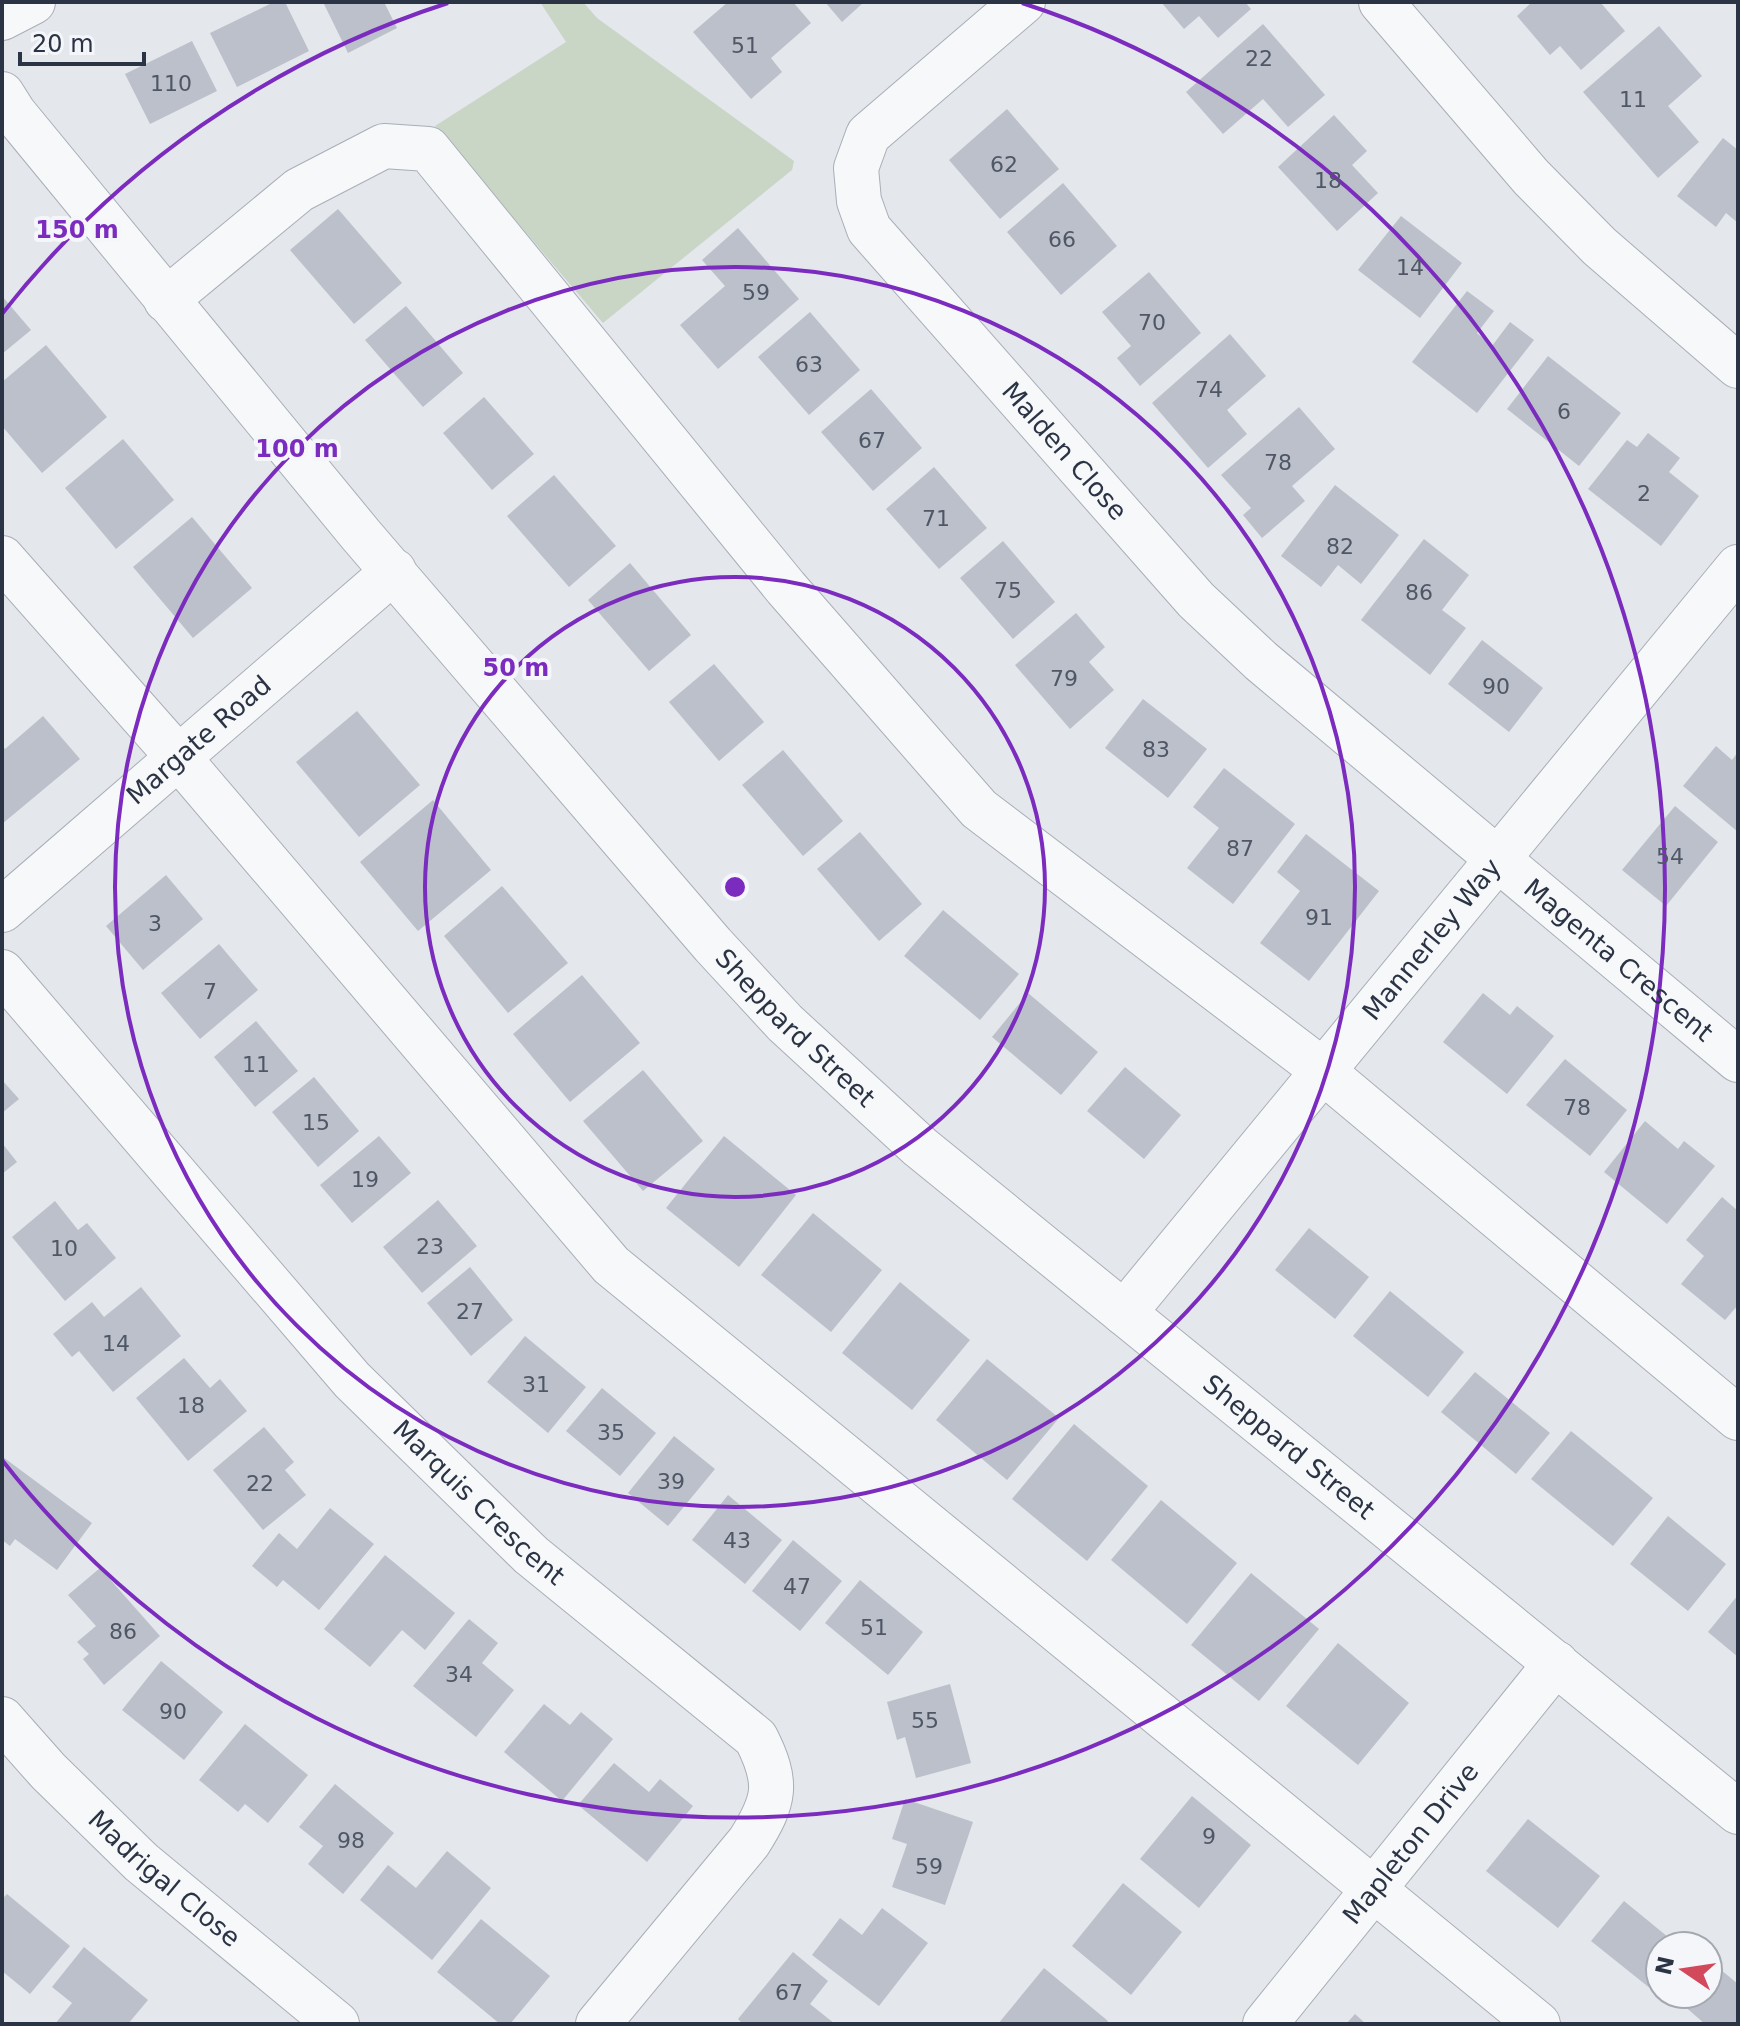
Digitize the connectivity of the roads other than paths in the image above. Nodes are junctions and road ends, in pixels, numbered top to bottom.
1 (33, 2) edge
2 (1023, 2) edge
3 (1381, 2) edge
4 (2, 18) edge
5 (2, 94) edge
6 (166, 300) junction
7 (1738, 366) edge
8 (2, 558) edge
9 (1738, 567) edge
10 (394, 571) junction
11 (178, 757) junction
12 (1497, 859) junction
13 (2, 910) edge
14 (2, 972) edge
15 (1738, 1060) edge
16 (1323, 1071) junction
17 (1124, 1313) junction
18 (1738, 1418) edge
19 (1556, 1663) junction
20 (2, 1719) edge
21 (1738, 1812) edge
22 (1376, 1889) junction
23 (337, 2024) edge
24 (598, 2024) edge
25 (1265, 2024) edge
26 (1538, 2024) edge

1 - 4 street
2 - 12 street, Malden Close
3 - 7 street
5 - 6 street, Sheppard Street
6 - 10 street, Sheppard Street
6 - 16 street
8 - 11 street
9 - 12 street, Mannerley Way
10 - 11 street, Margate Road
10 - 17 street, Sheppard Street
11 - 13 street, Margate Road
11 - 22 street
12 - 15 street, Magenta Crescent
12 - 16 street, Mannerley Way
14 - 24 street, Marquis Crescent
16 - 17 street, Mannerley Way
16 - 18 street
17 - 19 street, Sheppard Street
19 - 21 street, Sheppard Street
19 - 22 street, Mapleton Drive
20 - 23 street, Madrigal Close
22 - 25 street, Mapleton Drive
22 - 26 street

